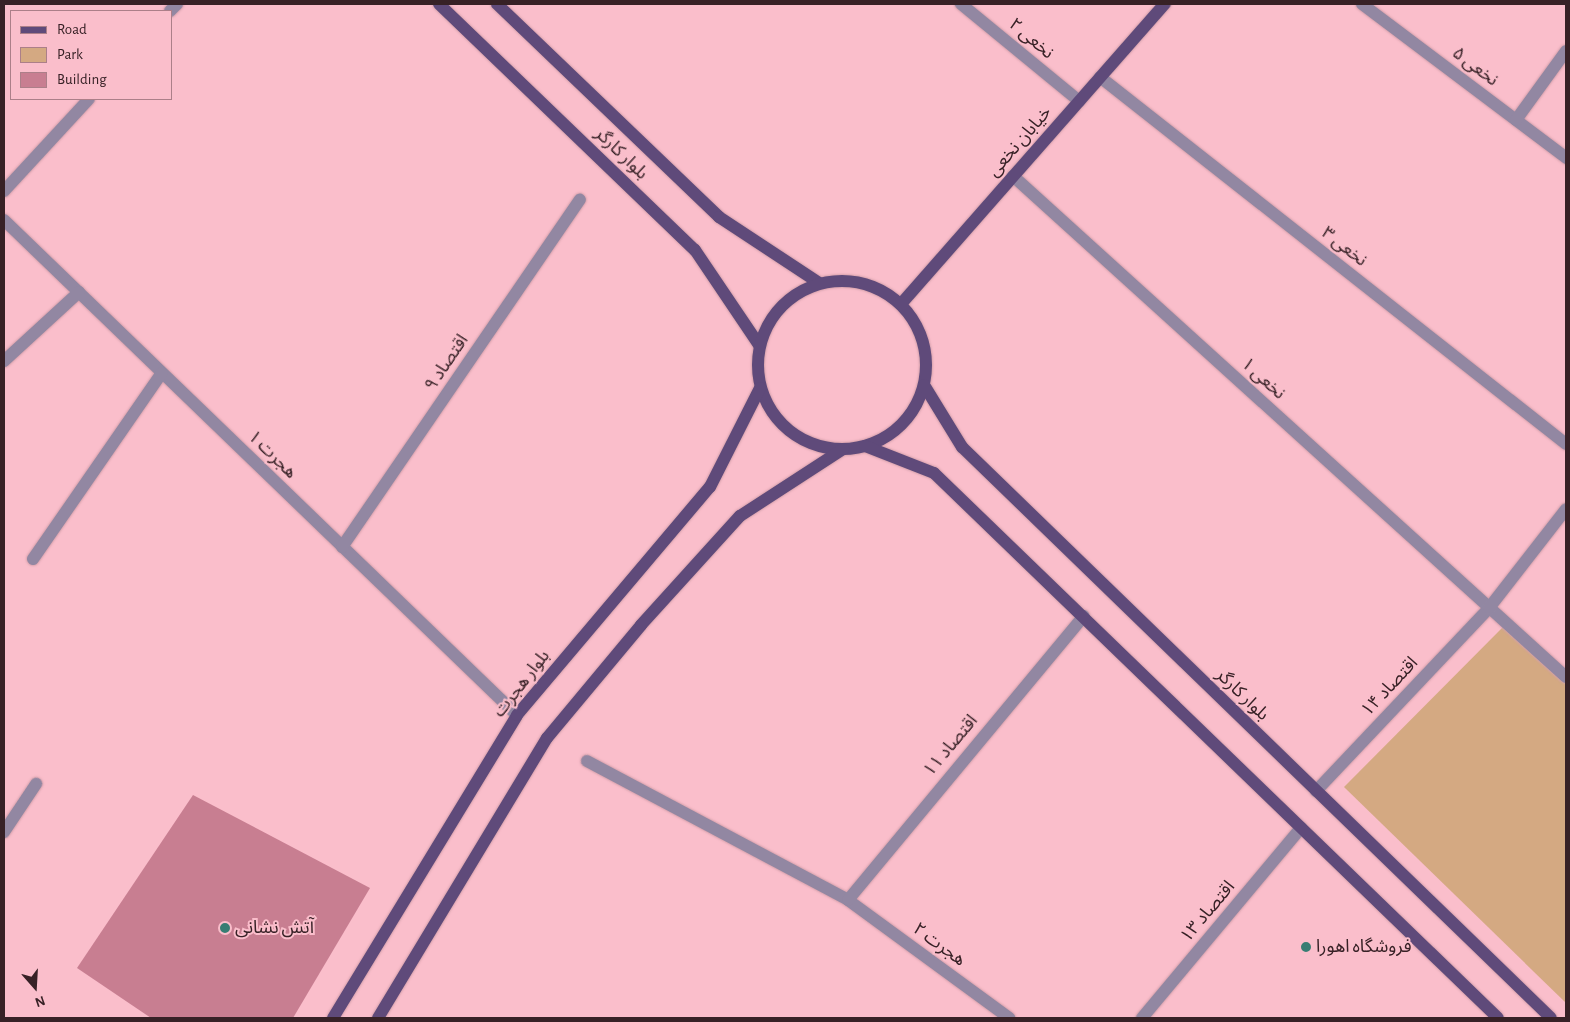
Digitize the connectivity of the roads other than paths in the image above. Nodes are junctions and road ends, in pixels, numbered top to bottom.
1 (439, 4) edge
2 (497, 4) edge
3 (961, 4) edge
4 (1165, 4) edge
5 (1362, 4) edge
6 (1566, 51) edge
7 (1100, 77) junction
8 (88, 100) edge
9 (1079, 101) junction
10 (1516, 120) junction
11 (1566, 158) edge
12 (1014, 176) junction
13 (4, 191) edge
14 (580, 200) dead end
15 (4, 220) edge
16 (819, 284) junction
17 (79, 292) junction
18 (901, 304) junction
19 (760, 345) junction
20 (4, 361) edge
21 (162, 373) junction
22 (924, 385) junction
23 (760, 388) junction
24 (1566, 444) edge
25 (865, 446) junction
26 (843, 449) junction
27 (1566, 509) edge
28 (342, 547) junction
29 (33, 559) dead end
30 (1489, 608) junction
31 (1084, 616) junction
32 (1566, 678) edge
33 (517, 715) junction
34 (587, 761) dead end
35 (36, 784) dead end
36 (1316, 791) junction
37 (1301, 828) junction
38 (4, 832) edge
39 (848, 900) junction
40 (333, 1018) edge
41 (378, 1018) edge
42 (1009, 1018) edge
43 (1142, 1018) edge
44 (1498, 1018) edge
45 (1551, 1018) edge

1 - 19 main road, بلوار کارگر
2 - 16 main road, بلوار کارگر
3 - 9 street, ۲ نخعی
4 - 7 main road, خیابان نخعی
5 - 10 street, نخعی ۵
6 - 10 street
7 - 9 main road, خیابان نخعی
7 - 24 street, نخعی ۳
8 - 13 street
9 - 12 main road, خیابان نخعی
10 - 11 street, نخعی ۵
12 - 18 main road, خیابان نخعی
12 - 30 street, نخعی ۱
14 - 28 street, اقتصاد ۹
15 - 17 street, هجرت ۱
16 - 18 main road
16 - 19 main road
17 - 20 street
17 - 21 street, هجرت ۱
18 - 22 main road
19 - 23 main road
21 - 28 street, هجرت ۱
21 - 29 street
22 - 25 main road
22 - 36 main road, بلوار کارگر
23 - 26 main road
23 - 33 main road, بلوار هجرت
25 - 26 main road
25 - 31 main road
26 - 41 main road
27 - 30 street, اقتصاد ۱۴
28 - 33 street, هجرت ۱
30 - 32 street, نخعی ۱
30 - 36 street, اقتصاد ۱۴
31 - 37 main road
31 - 39 street, اقتصاد ۱۱
33 - 40 main road, بلوار هجرت
34 - 39 street, هجرت ۲
35 - 38 street
36 - 45 main road, بلوار کارگر
37 - 43 street, اقتصاد ۱۳
37 - 44 main road
39 - 42 street, هجرت ۲

